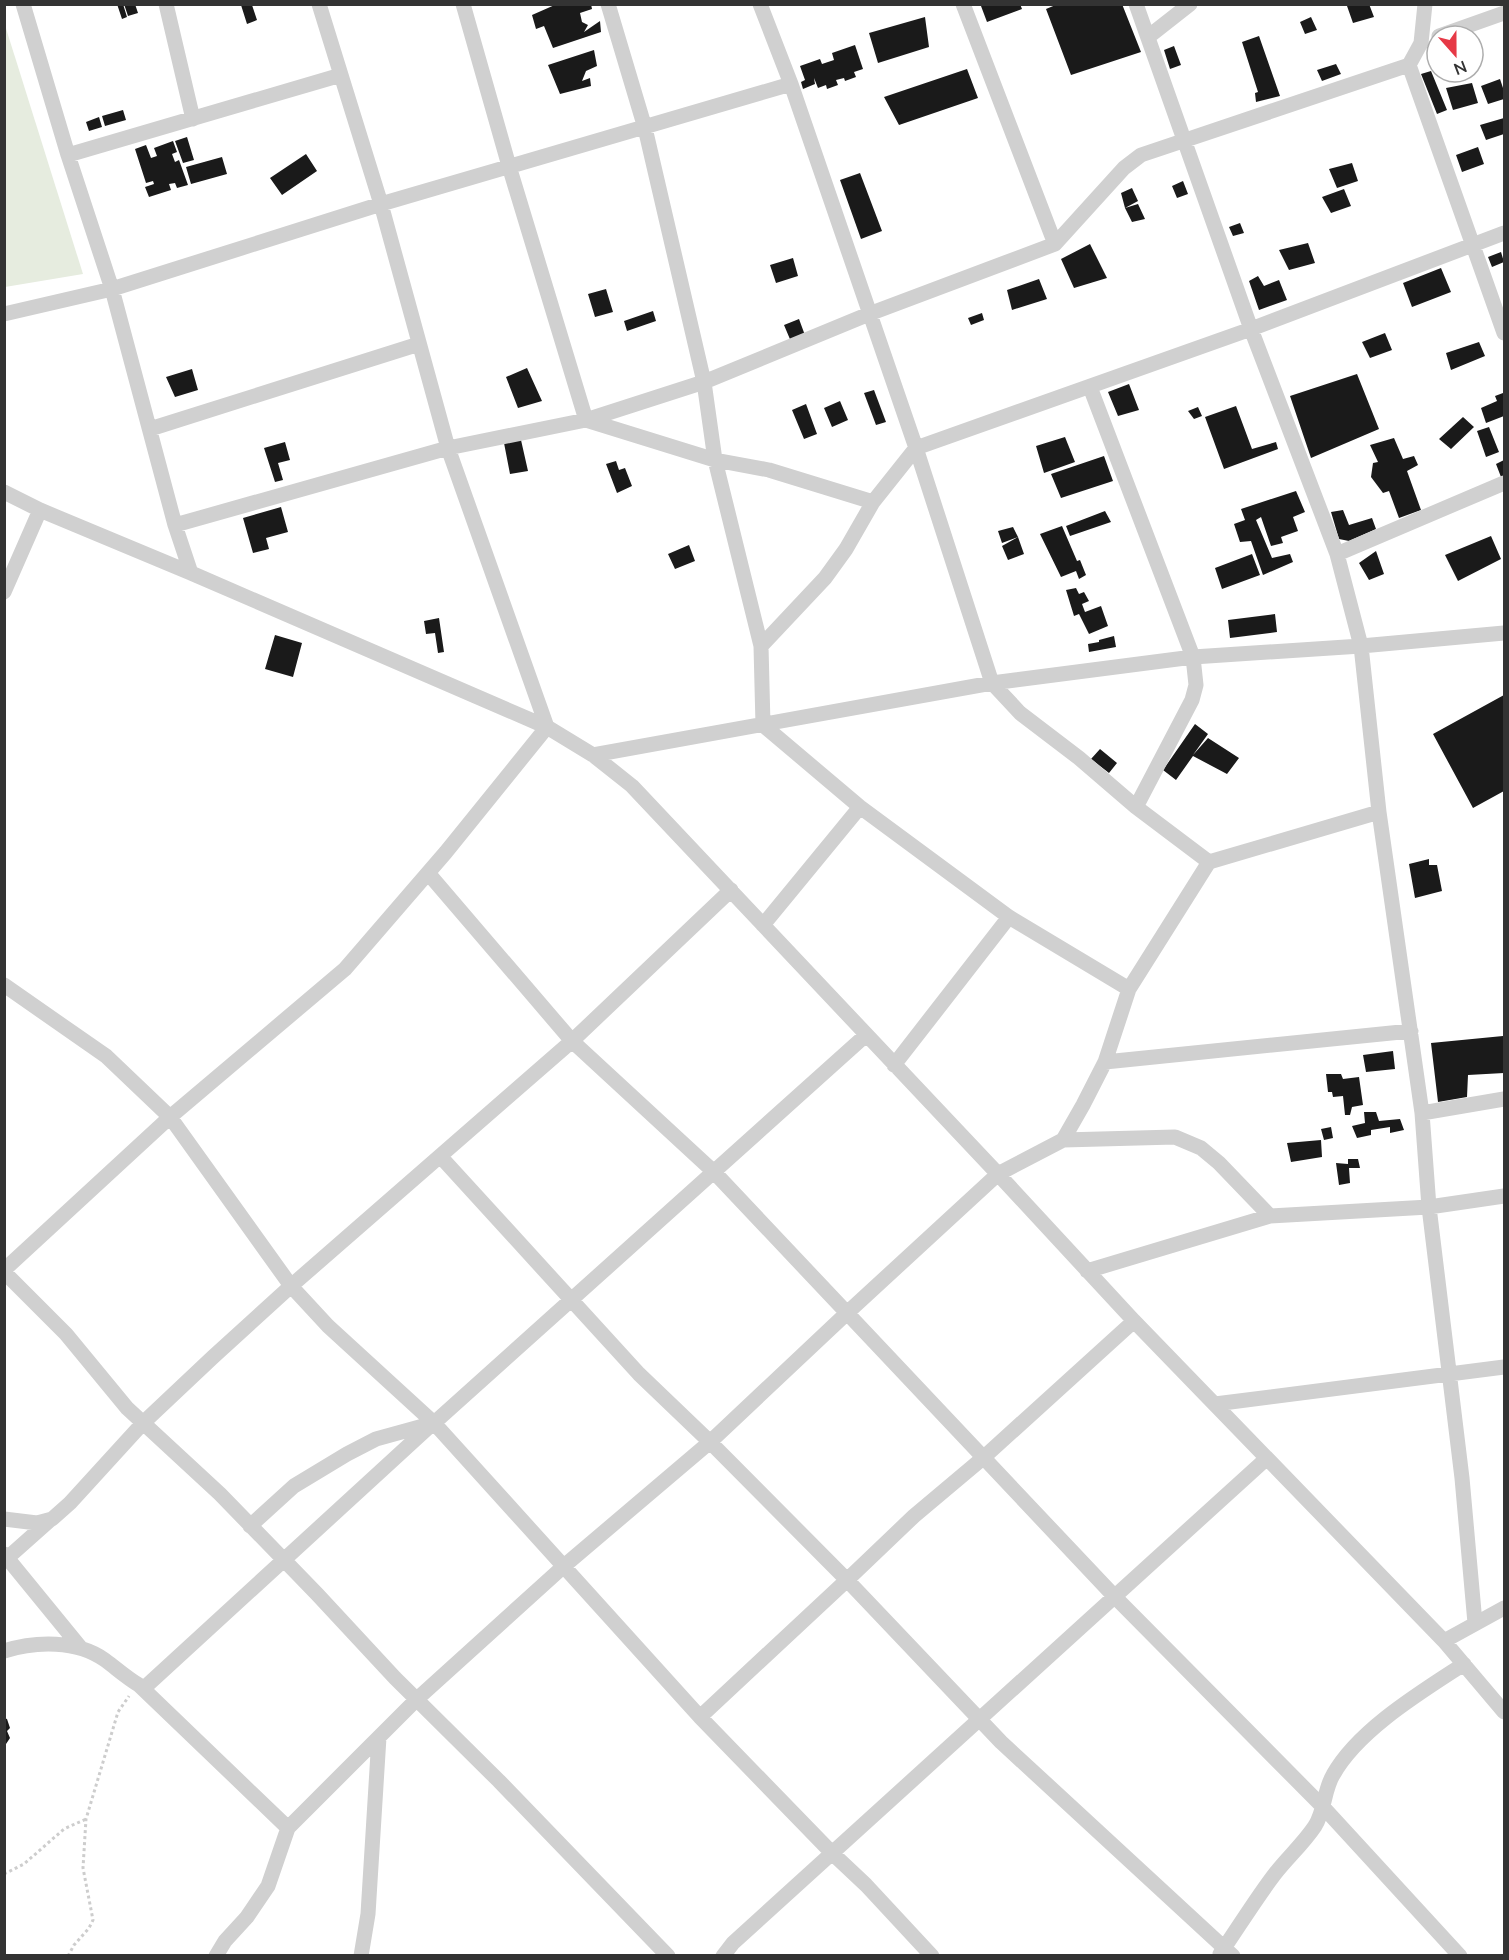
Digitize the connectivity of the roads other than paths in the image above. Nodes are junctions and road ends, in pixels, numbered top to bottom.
1 (23, 4) edge
2 (166, 4) edge
3 (319, 4) edge
4 (463, 4) edge
5 (608, 4) edge
6 (760, 4) edge
7 (963, 4) edge
8 (1136, 4) edge
9 (1190, 4) edge
10 (1425, 4) edge
11 (1504, 13) edge
12 (1472, 24) edge
13 (1148, 37) junction
14 (1425, 41) edge
15 (1421, 43) junction
16 (1409, 65) junction
17 (341, 75) junction
18 (791, 84) junction
19 (193, 119) junction
20 (645, 128) junction
21 (1185, 140) junction
22 (68, 155) junction
23 (509, 166) junction
24 (381, 204) junction
25 (1504, 233) edge
26 (1055, 244) junction
27 (1473, 245) junction
28 (112, 289) junction
29 (4, 314) edge
30 (869, 314) junction
31 (1251, 329) junction
32 (1504, 333) edge
33 (419, 344) junction
34 (704, 382) junction
35 (1090, 387) junction
36 (586, 420) junction
37 (150, 429) junction
38 (448, 448) junction
39 (916, 448) junction
40 (715, 460) junction
41 (1504, 483) edge
42 (4, 492) edge
43 (873, 502) junction
44 (40, 510) junction
45 (175, 525) junction
46 (1337, 554) junction
47 (191, 573) junction
48 (4, 592) edge
49 (1504, 633) edge
50 (760, 646) junction
51 (1361, 646) junction
52 (1193, 657) junction
53 (992, 684) junction
54 (763, 725) junction
55 (547, 727) junction
56 (593, 755) junction
57 (860, 807) junction
58 (1136, 807) junction
59 (1379, 812) junction
60 (1209, 862) junction
61 (428, 873) junction
62 (731, 890) junction
63 (1009, 917) junction
64 (763, 925) junction
65 (4, 985) edge
66 (1129, 989) junction
67 (1411, 1031) junction
68 (866, 1035) junction
69 (572, 1041) junction
70 (1105, 1062) junction
71 (894, 1065) junction
72 (1504, 1099) edge
73 (1422, 1113) junction
74 (170, 1117) junction
75 (1063, 1140) junction
76 (440, 1156) junction
77 (714, 1172) junction
78 (998, 1174) junction
79 (1504, 1196) edge
80 (1429, 1207) junction
81 (1270, 1216) junction
82 (4, 1271) edge
83 (1088, 1271) junction
84 (291, 1286) junction
85 (572, 1299) junction
86 (847, 1312) junction
87 (1134, 1321) junction
88 (1504, 1367) edge
89 (1448, 1373) junction
90 (1215, 1404) junction
91 (143, 1423) junction
92 (434, 1423) junction
93 (710, 1442) junction
94 (983, 1458) junction
95 (1266, 1459) junction
96 (52, 1518) junction
97 (4, 1519) edge
98 (250, 1526) junction
99 (6, 1558) edge
100 (284, 1561) junction
101 (564, 1566) junction
102 (848, 1580) junction
103 (1115, 1597) junction
104 (1504, 1608) edge
105 (1475, 1623) junction
106 (1444, 1641) junction
107 (80, 1647) junction
108 (4, 1651) edge
109 (1464, 1664) junction
110 (141, 1687) junction
111 (417, 1699) junction
112 (1504, 1712) edge
113 (700, 1717) junction
114 (980, 1719) junction
115 (379, 1737) junction
116 (1324, 1808) junction
117 (288, 1828) junction
118 (832, 1853) junction
119 (1226, 1953) edge
120 (216, 1956) edge
121 (361, 1956) edge
122 (668, 1956) edge
123 (723, 1956) edge
124 (932, 1956) edge
125 (1460, 1956) edge

1 - 22 street
2 - 19 street
3 - 17 street
4 - 23 street
5 - 20 street
6 - 18 street
7 - 26 street
8 - 13 street
9 - 13 street
10 - 15 street
11 - 12 street
13 - 21 street
14 - 15 street
15 - 16 street
16 - 21 street
16 - 27 street
17 - 19 street
17 - 24 street
18 - 20 street
18 - 30 street
19 - 22 street
20 - 23 street
20 - 34 street
21 - 26 street
21 - 31 street
22 - 28 street
23 - 24 street
23 - 36 street
24 - 28 street
24 - 33 street
25 - 27 street
26 - 30 street
27 - 31 street
27 - 32 street
28 - 29 street
28 - 37 street
30 - 34 street
30 - 39 street
31 - 35 street
31 - 46 street
33 - 37 street
33 - 38 street
34 - 36 street
34 - 40 street
35 - 39 street
35 - 52 street
36 - 38 street
36 - 40 street
37 - 45 street
38 - 45 street
38 - 55 street
39 - 43 street
39 - 53 street
40 - 43 street
40 - 50 street
41 - 46 street
42 - 44 street
43 - 50 street
44 - 47 street
44 - 48 street
45 - 47 street
46 - 51 street
47 - 55 street
49 - 51 street
50 - 54 street
51 - 52 street
51 - 59 street
52 - 53 street
52 - 58 street
53 - 54 street
53 - 58 street
54 - 56 street
54 - 57 street
55 - 56 street
55 - 61 street
56 - 62 street
57 - 63 street
57 - 64 street
58 - 60 street
59 - 60 street
59 - 67 street
60 - 66 street
61 - 69 street
61 - 74 street
62 - 64 street
62 - 69 street
63 - 66 street
63 - 71 street
64 - 68 street
65 - 74 street
66 - 70 street
67 - 70 street
67 - 73 street
68 - 71 street
68 - 77 street
69 - 76 street
69 - 77 street
70 - 75 street
71 - 78 street
72 - 73 street
73 - 80 street
74 - 82 street
74 - 84 street
75 - 78 street
75 - 81 street
76 - 84 street
76 - 85 street
77 - 85 street
77 - 86 street
78 - 83 street
78 - 86 street
79 - 80 street
80 - 81 street
80 - 89 street
81 - 83 street
82 - 91 street
83 - 87 street
84 - 91 street
84 - 92 street
85 - 92 street
85 - 93 street
86 - 93 street
86 - 94 street
87 - 90 street
87 - 94 street
88 - 89 street
89 - 90 street
89 - 105 street
90 - 95 street
91 - 96 street
91 - 98 street
92 - 98 street
92 - 100 street
92 - 101 street
93 - 101 street
93 - 102 street
94 - 102 street
94 - 103 street
95 - 103 street
95 - 106 street
96 - 97 street
96 - 99 street
98 - 100 street
99 - 107 street
100 - 110 street
100 - 111 street
101 - 111 street
101 - 113 street
102 - 113 street
102 - 114 street
103 - 114 street
103 - 116 street
104 - 105 street
105 - 106 street
106 - 109 street
107 - 108 street
107 - 110 street
109 - 112 street
109 - 116 street
110 - 117 street
111 - 115 street
111 - 122 street
113 - 118 street
114 - 118 street
114 - 119 street
115 - 117 street
115 - 121 street
116 - 119 street
116 - 125 street
117 - 120 street
118 - 123 street
118 - 124 street

